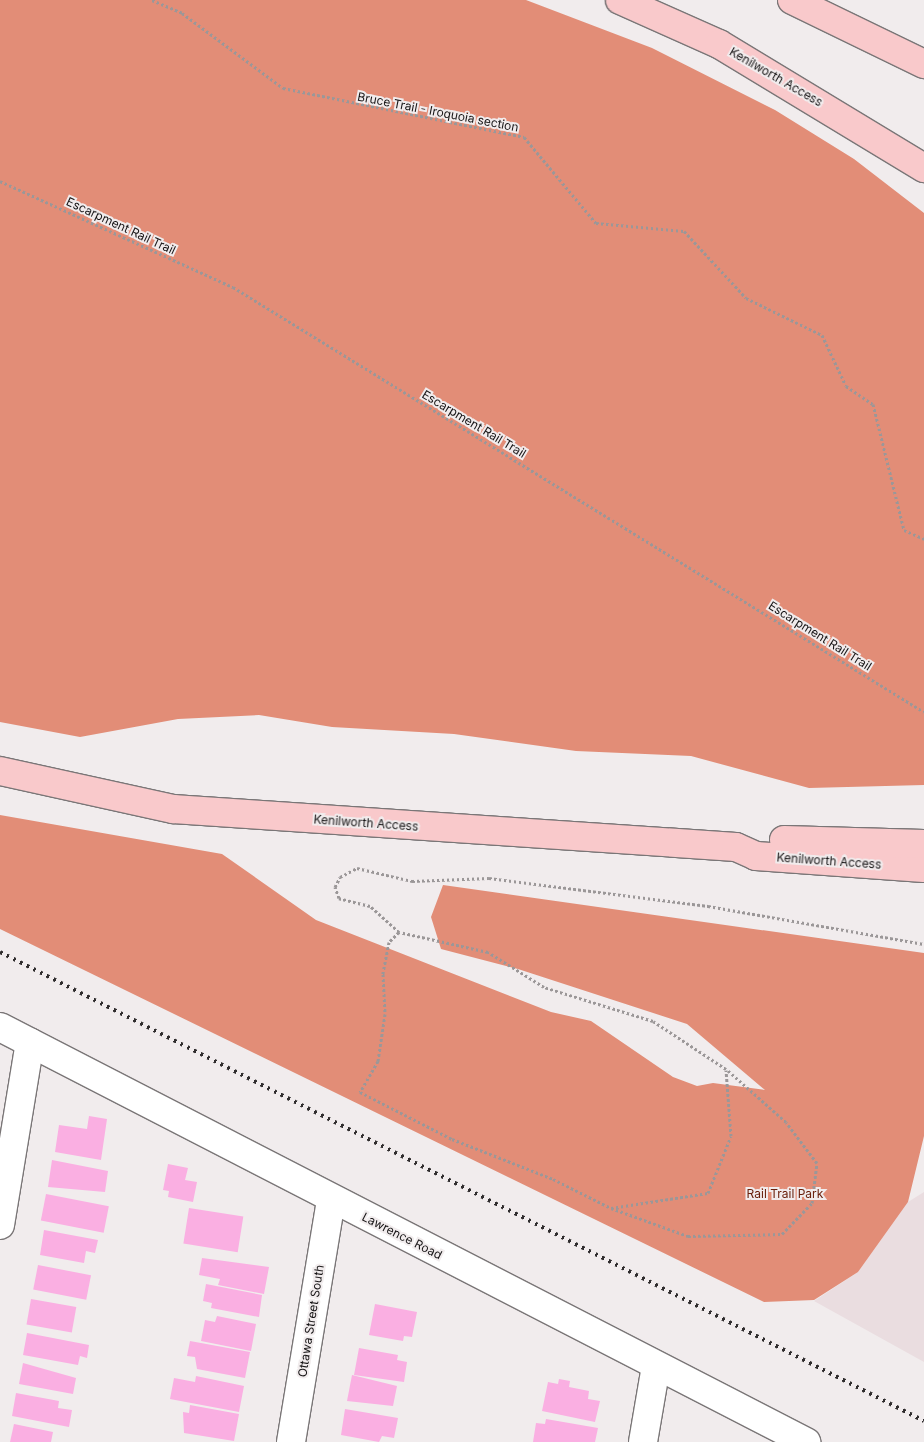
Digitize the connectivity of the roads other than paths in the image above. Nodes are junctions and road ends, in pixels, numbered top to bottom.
1 (620, 0) edge
2 (792, 0) edge
3 (924, 64) edge
4 (924, 168) edge
5 (0, 771) edge
6 (924, 844) edge
7 (736, 847) junction
8 (924, 868) edge
9 (0, 1027) edge
10 (30, 1042) junction
11 (331, 1200) junction
12 (0, 1225) edge
13 (656, 1366) junction
14 (291, 1442) edge
15 (643, 1442) edge
16 (806, 1442) edge

1 - 4 main road, Kenilworth Access
2 - 3 main road
5 - 7 main road, Kenilworth Access
6 - 7 main road, Kenilworth Access
7 - 8 main road, Kenilworth Access
9 - 10 street, Lawrence Road
10 - 11 street, Lawrence Road
10 - 12 street
11 - 13 street, Lawrence Road
11 - 14 street, Ottawa Street South
13 - 15 street
13 - 16 street, Lawrence Road

